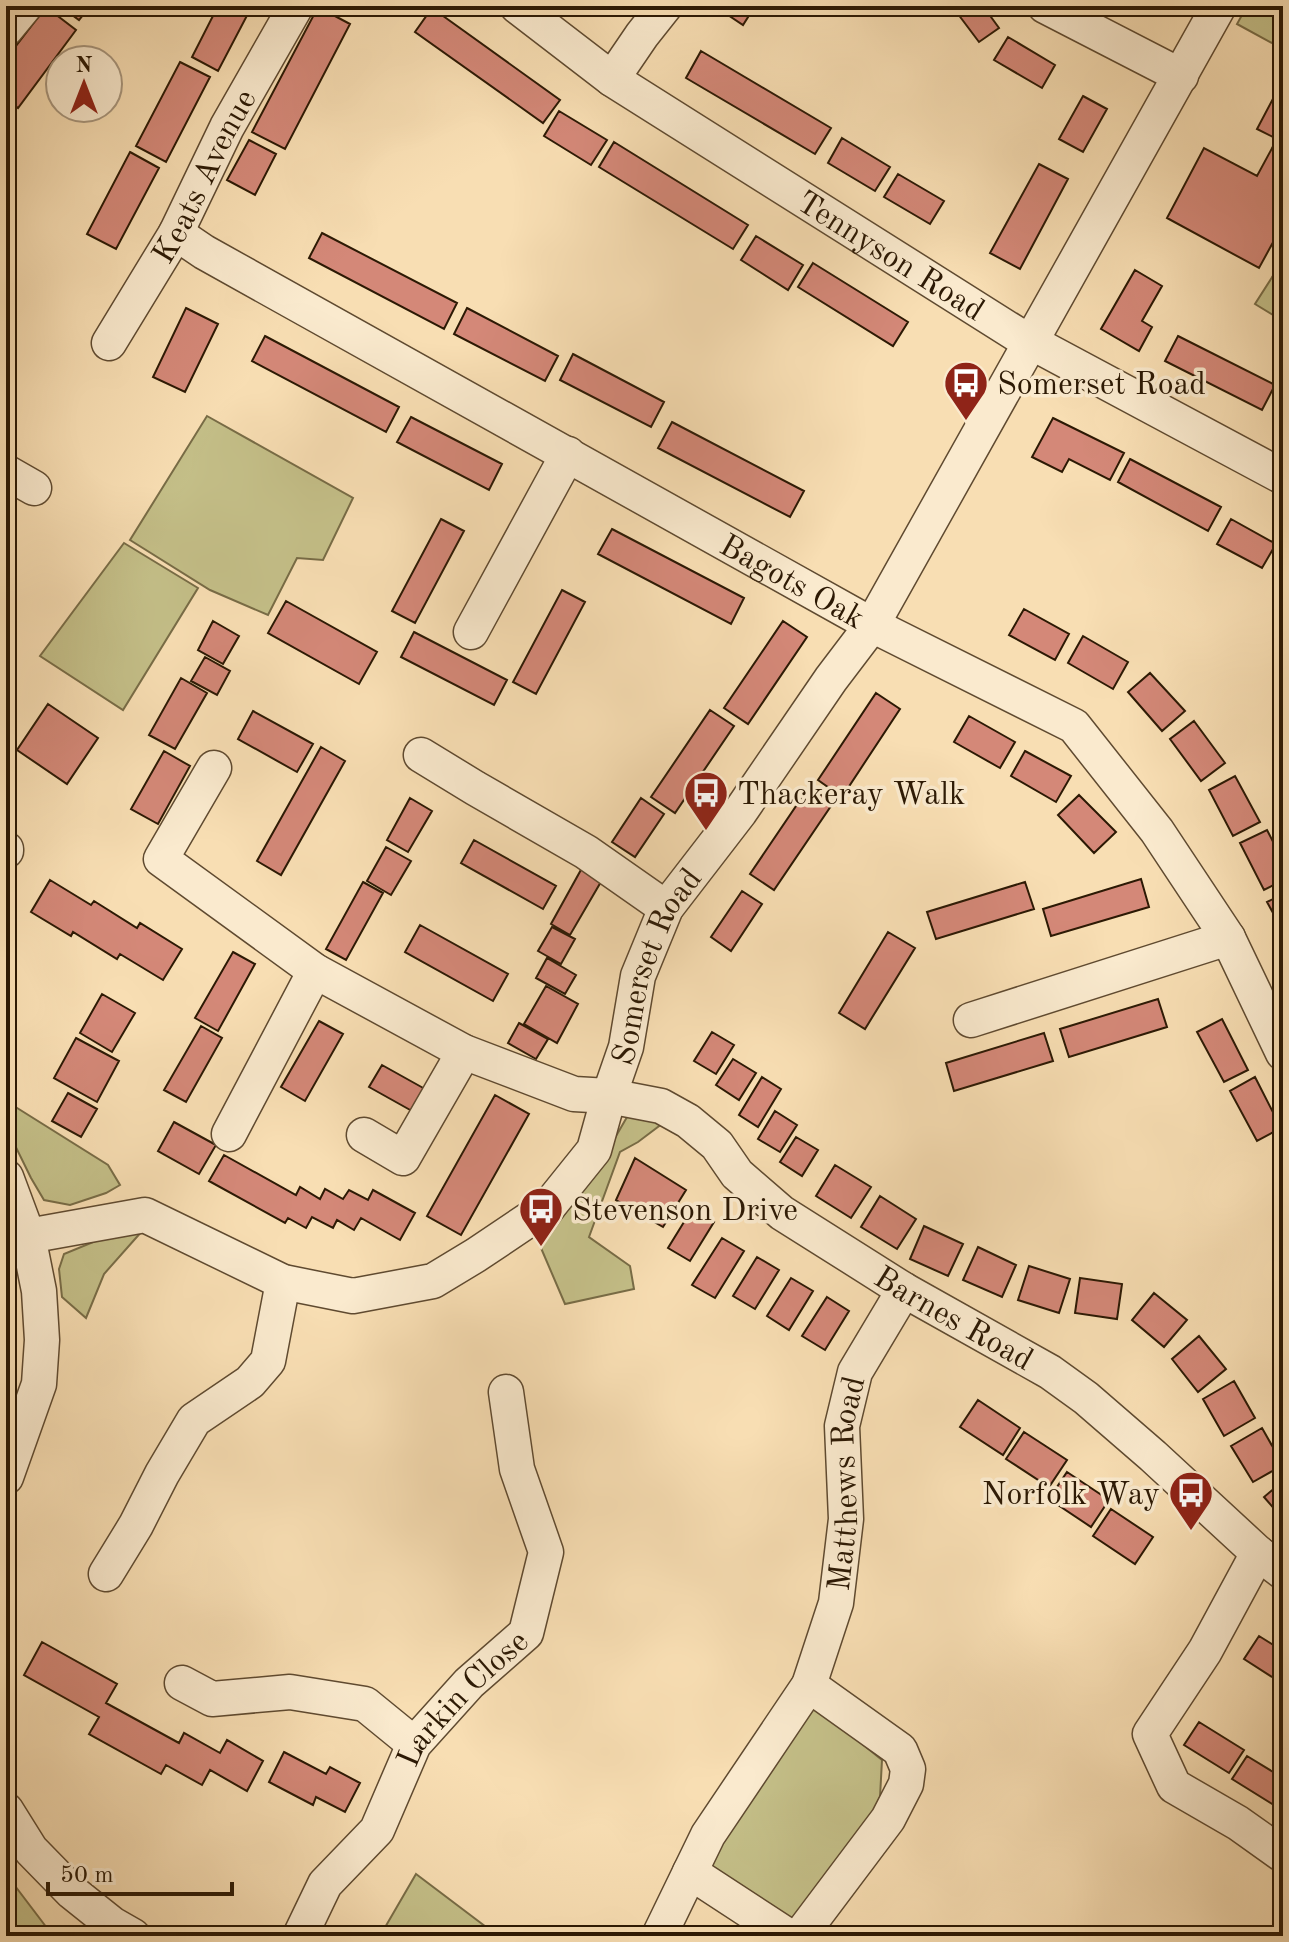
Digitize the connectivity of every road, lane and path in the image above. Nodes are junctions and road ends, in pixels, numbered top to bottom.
1 (25, 6) edge
2 (296, 6) edge
3 (517, 6) edge
4 (665, 6) edge
5 (1045, 6) edge
6 (1219, 6) edge
7 (6, 29) edge
8 (1181, 76) junction
9 (612, 79) junction
10 (176, 233) junction
11 (1030, 342) junction
12 (109, 343) dead end
13 (568, 454) junction
14 (1283, 477) edge
15 (872, 625) junction
16 (471, 632) dead end
17 (421, 755) dead end
18 (214, 768) dead end
19 (666, 908) junction
20 (1228, 938) junction
21 (315, 971) junction
22 (971, 1020) dead end
23 (464, 1052) junction
24 (1283, 1053) edge
25 (609, 1096) junction
26 (229, 1134) dead end
27 (364, 1135) dead end
28 (6, 1177) edge
29 (28, 1236) junction
30 (283, 1282) junction
31 (904, 1290) junction
32 (506, 1392) dead end
33 (6, 1477) edge
34 (1270, 1563) edge
35 (106, 1574) dead end
36 (182, 1683) dead end
37 (809, 1685) junction
38 (414, 1744) junction
39 (6, 1810) edge
40 (1283, 1855) edge
41 (690, 1872) junction
42 (133, 1936) edge
43 (300, 1936) edge
44 (659, 1936) edge
45 (788, 1936) edge
46 (800, 1936) edge

1 - 7 street
2 - 10 street, Keats Avenue
3 - 9 street, Tennyson Road
4 - 9 street
5 - 8 street
6 - 8 street, Somerset Road
8 - 11 street, Somerset Road
9 - 11 street, Tennyson Road
10 - 12 street, Keats Avenue
10 - 13 street, Bagots Oak
11 - 14 street, Tennyson Road
11 - 15 street, Somerset Road
13 - 15 street, Bagots Oak
13 - 16 street
15 - 19 street, Somerset Road
15 - 20 street, Bagots Oak
17 - 19 street
18 - 21 street
19 - 25 street, Somerset Road
20 - 22 street
20 - 24 street, Bagots Oak
21 - 23 street
21 - 26 street
23 - 25 street
23 - 27 street
25 - 30 street, Somerset Road
25 - 31 street, Barnes Road
28 - 29 street
29 - 30 street, Somerset Road
29 - 33 street
30 - 35 street
31 - 34 street, Barnes Road
31 - 37 street, Matthews Road
32 - 38 street, Larkin Close
34 - 40 street
36 - 38 street
37 - 41 street, Matthews Road
37 - 46 street
38 - 43 street, Larkin Close
39 - 42 street
41 - 44 street, Matthews Road
41 - 45 street

